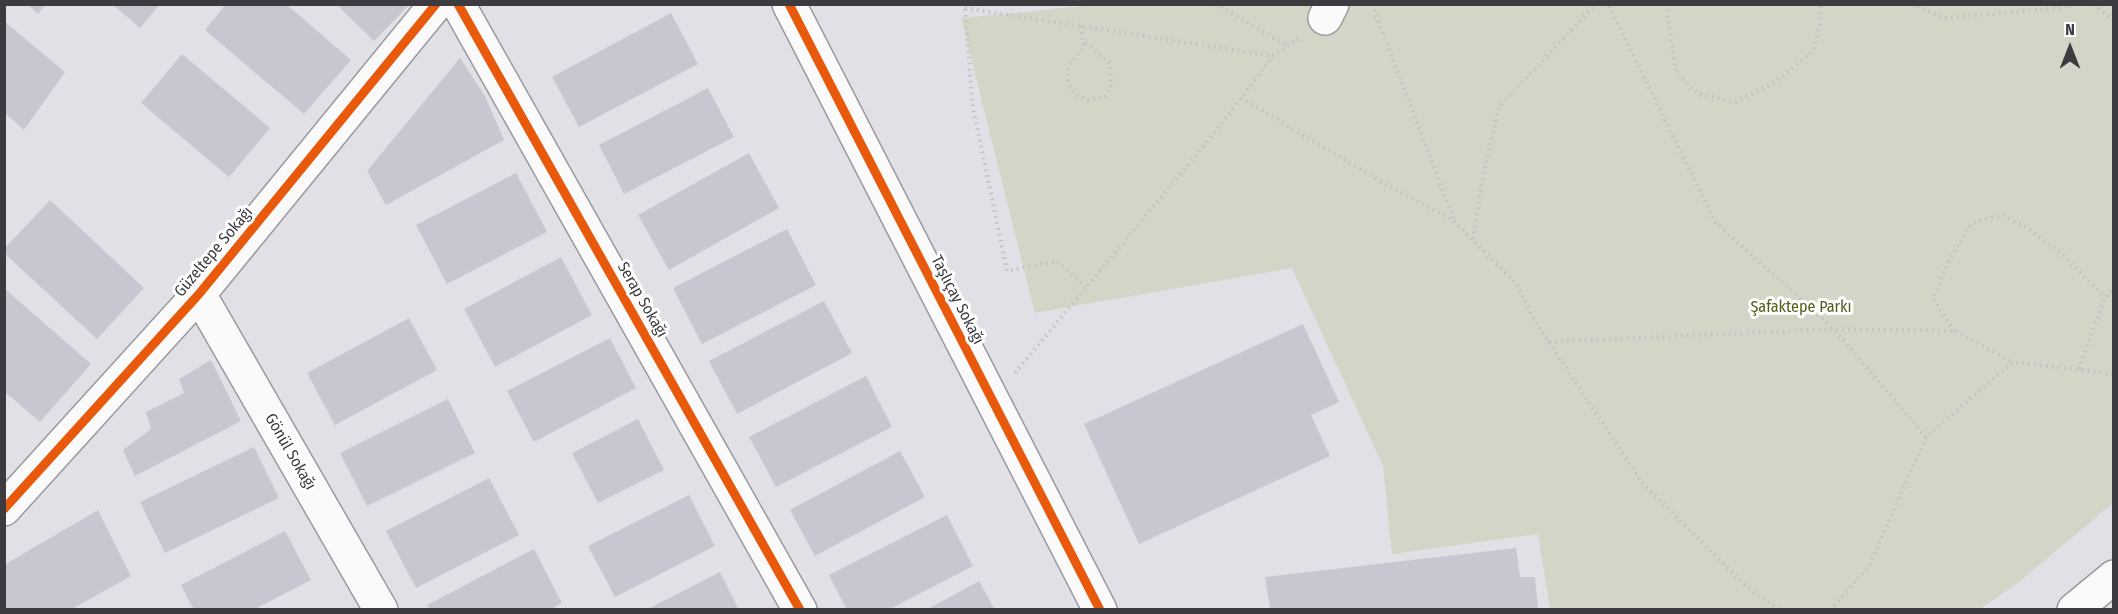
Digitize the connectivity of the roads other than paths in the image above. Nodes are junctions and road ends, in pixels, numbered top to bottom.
1 (436, 4) edge
2 (458, 4) edge
3 (789, 4) edge
4 (199, 294) junction
5 (4, 509) edge
6 (2114, 577) edge
7 (381, 609) edge
8 (801, 609) edge
9 (1100, 609) edge
10 (2073, 609) edge

1 - 4 street, Güzeltepe Sokağı
2 - 8 street, Serap Sokağı
3 - 9 street, Taşlıçay Sokağı
4 - 5 street, Güzeltepe Sokağı
4 - 7 street, Gönül Sokağı
6 - 10 street

